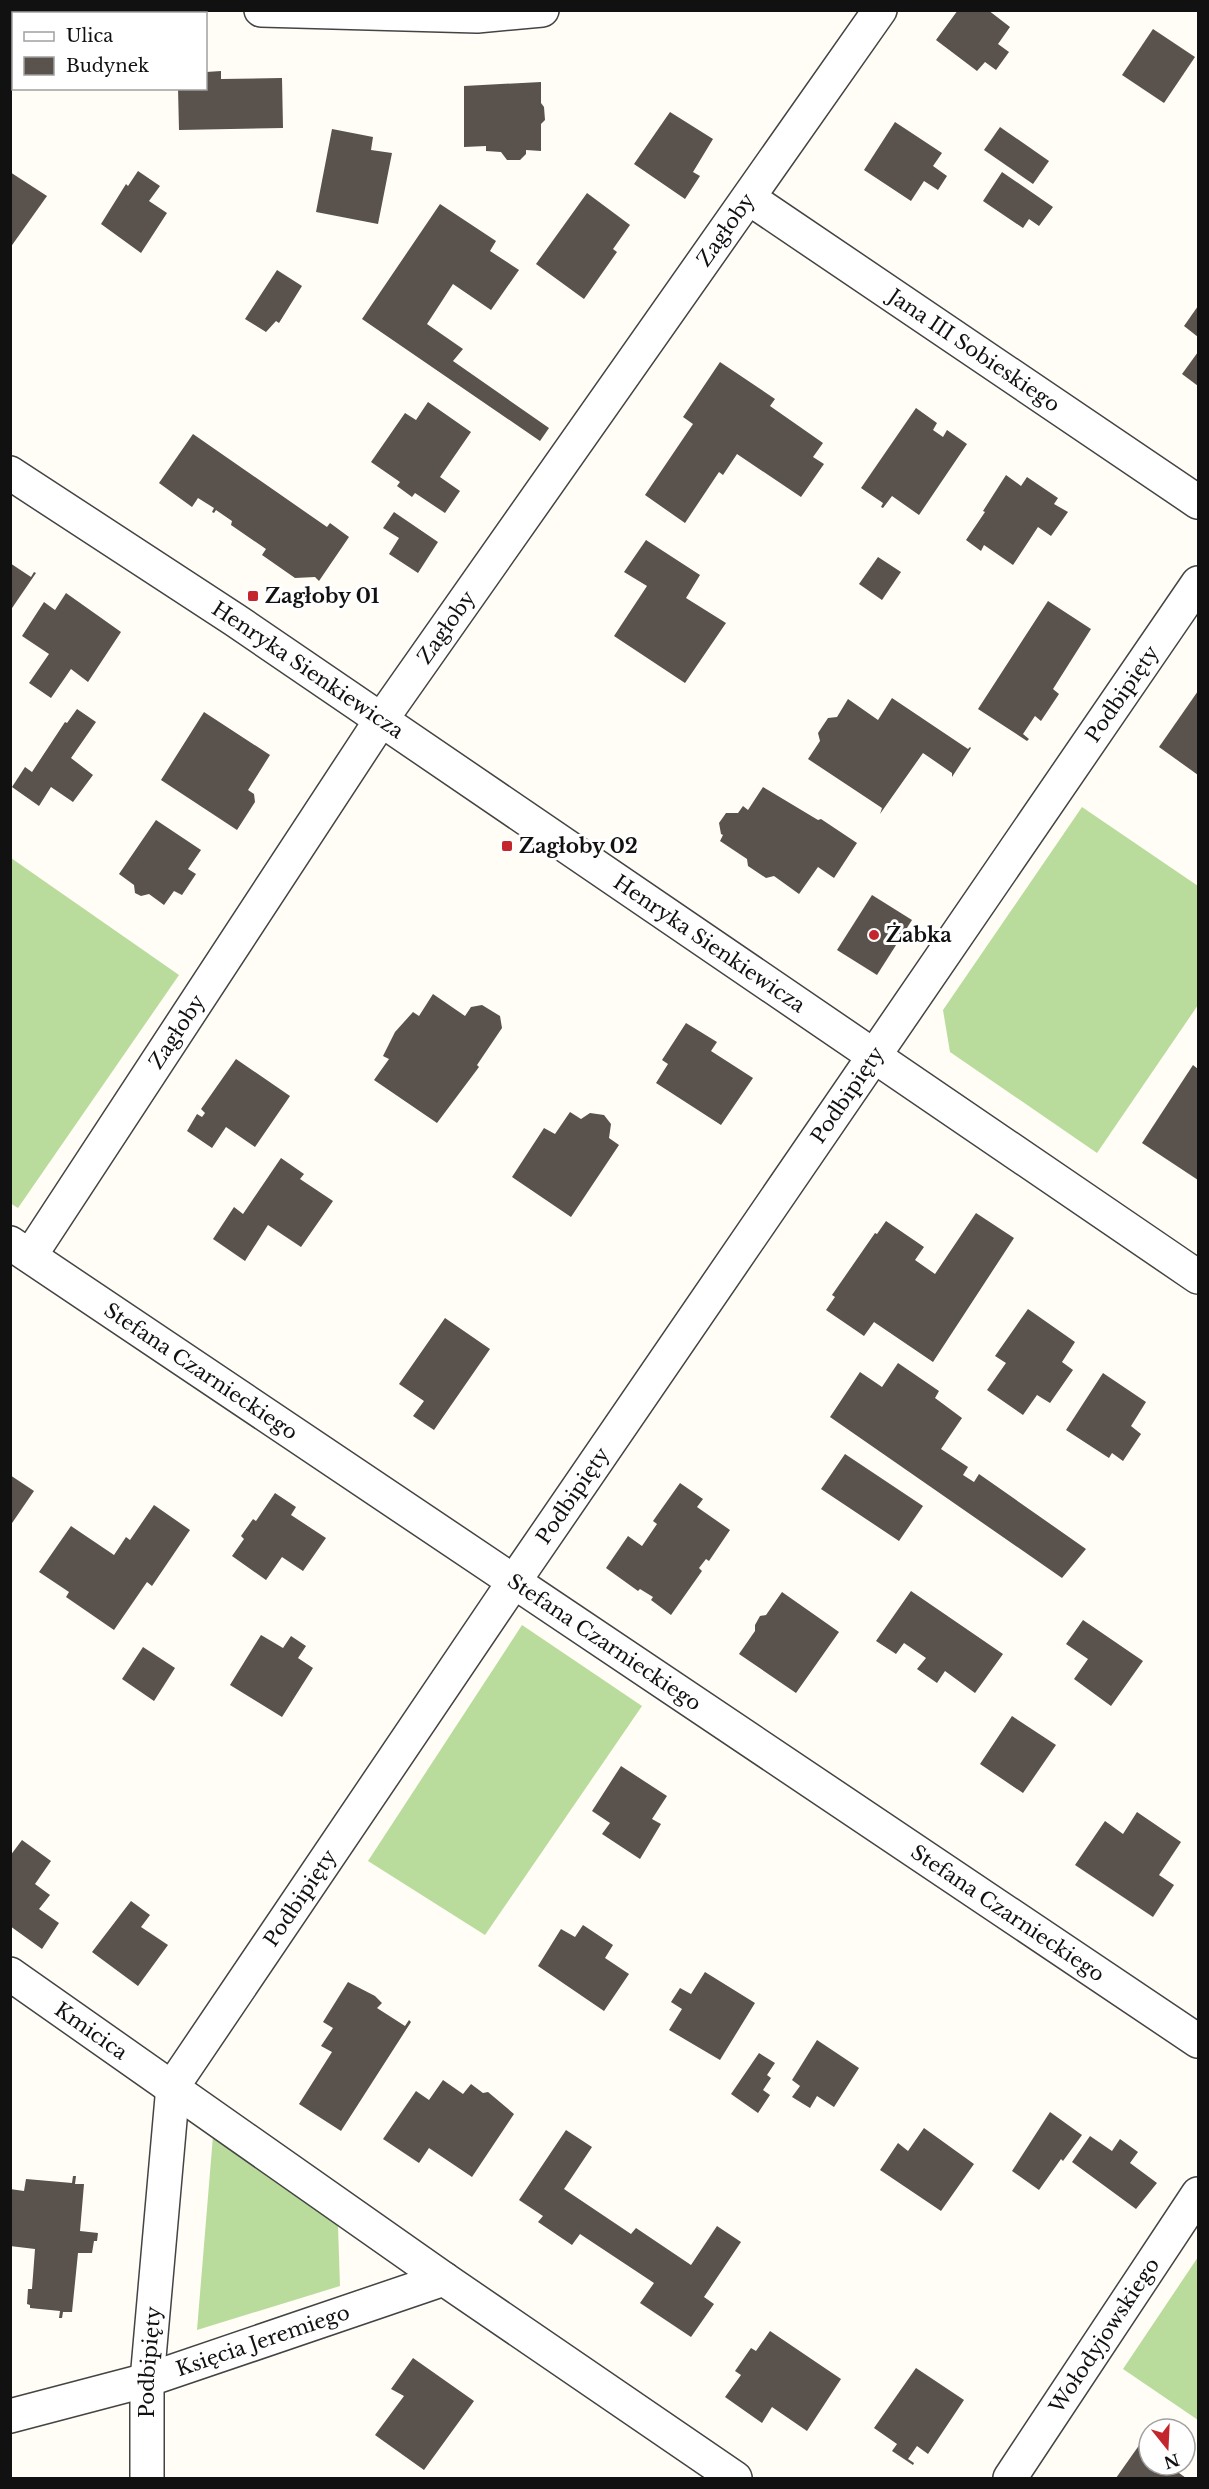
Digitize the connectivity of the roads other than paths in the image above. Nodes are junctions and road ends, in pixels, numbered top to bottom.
1 (261, 10) edge
2 (542, 10) edge
3 (877, 11) edge
4 (749, 198) junction
5 (10, 473) edge
6 (1198, 502) edge
7 (1198, 583) edge
8 (381, 720) junction
9 (873, 1055) junction
10 (20, 1250) edge
11 (1198, 1277) edge
12 (515, 1580) junction
13 (10, 1974) edge
14 (1198, 2041) edge
15 (173, 2086) junction
16 (1198, 2194) edge
17 (444, 2279) junction
18 (147, 2380) junction
19 (10, 2416) edge
20 (147, 2478) edge
21 (735, 2478) edge
22 (1010, 2478) edge

1 - 2 street
3 - 4 street, Zagłoby
4 - 6 street, Jana III Sobieskiego
4 - 8 street, Zagłoby
5 - 8 street, Henryka Sienkiewicza
7 - 9 street, Podbipięty
8 - 9 street, Henryka Sienkiewicza
8 - 10 street, Zagłoby
9 - 11 street, Henryka Sienkiewicza
9 - 12 street, Podbipięty
10 - 12 street, Stefana Czarnieckiego
12 - 14 street, Stefana Czarnieckiego
12 - 15 street, Podbipięty
13 - 15 street, Kmicica
15 - 17 street
15 - 18 street, Podbipięty
16 - 22 street, Wołodyjowskiego
17 - 18 street, Księcia Jeremiego
17 - 21 street
18 - 19 street, Księcia Jeremiego
18 - 20 street, Podbipięty

